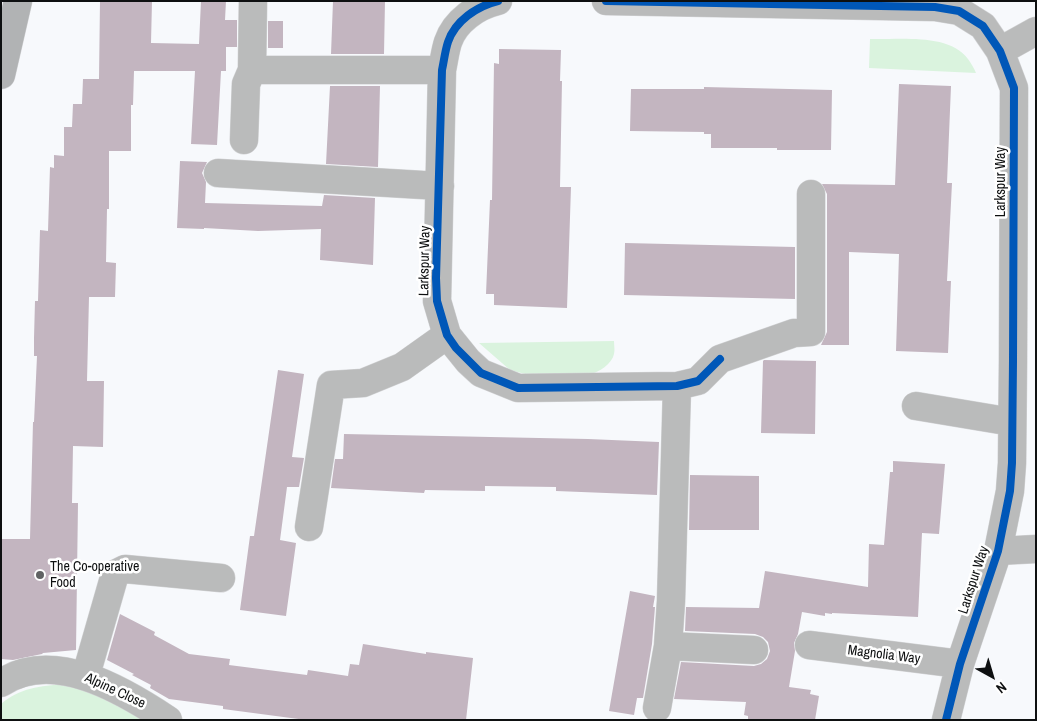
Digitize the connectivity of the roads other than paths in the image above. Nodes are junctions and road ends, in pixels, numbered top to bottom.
1 (18, 1) edge
2 (253, 1) edge
3 (498, 1) edge
4 (606, 1) edge
5 (792, 3) edge
6 (467, 7) edge
7 (1036, 31) edge
8 (1000, 51) junction
9 (252, 70) junction
10 (442, 70) junction
11 (1, 75) edge
12 (244, 140) dead end
13 (218, 173) dead end
14 (440, 186) junction
15 (811, 194) dead end
16 (447, 335) junction
17 (677, 386) junction
18 (916, 406) dead end
19 (1012, 422) junction
20 (309, 528) dead end
21 (1036, 549) edge
22 (998, 551) junction
23 (221, 578) dead end
24 (809, 645) dead end
25 (668, 646) junction
26 (754, 650) dead end
27 (960, 664) junction
28 (86, 676) junction
29 (1, 683) edge
30 (657, 708) dead end
31 (168, 720) edge
32 (946, 720) edge

1 - 11 main road
2 - 9 street
3 - 6 street, Larkspur Way
4 - 5 street, Larkspur Way
5 - 8 street, Larkspur Way
6 - 10 street, Larkspur Way
7 - 8 street
8 - 19 street, Larkspur Way
9 - 10 street
9 - 12 street
10 - 14 street, Larkspur Way
13 - 14 street
14 - 16 street, Larkspur Way
15 - 17 street, Larkspur Way
16 - 17 street, Larkspur Way
16 - 20 street
17 - 25 street
18 - 19 street
19 - 22 street, Larkspur Way
21 - 22 street
22 - 27 street, Larkspur Way
23 - 28 street
24 - 27 street, Magnolia Way
25 - 26 street
25 - 30 street
27 - 32 street, Larkspur Way
28 - 29 street, Alpine Close
28 - 31 street, Alpine Close

